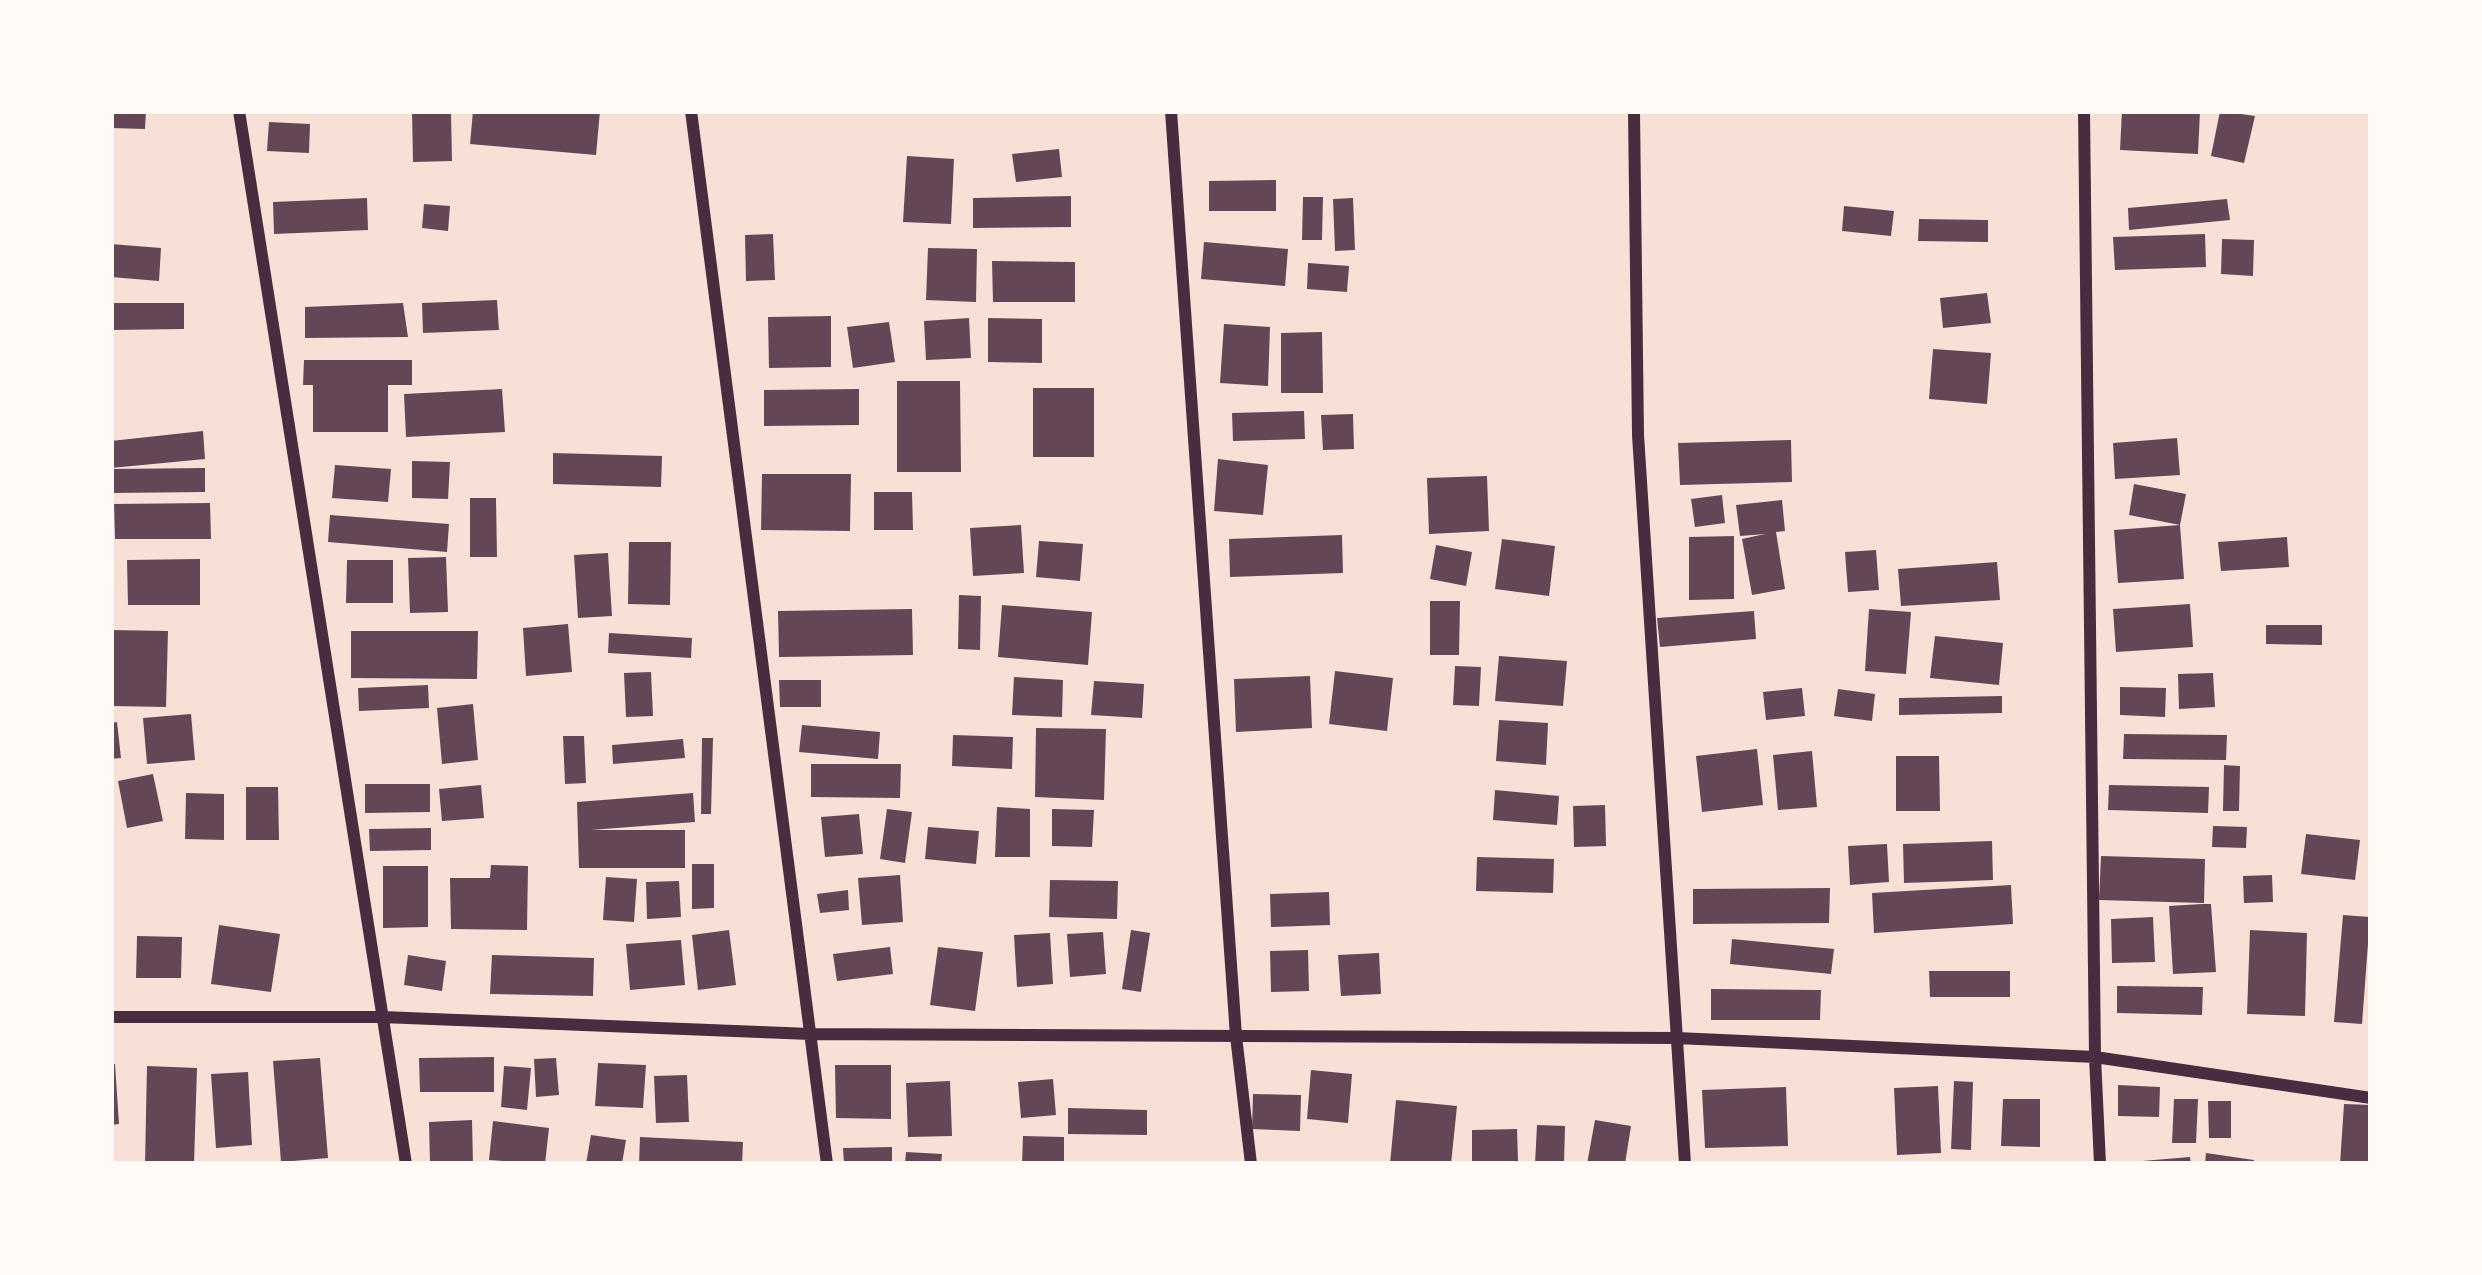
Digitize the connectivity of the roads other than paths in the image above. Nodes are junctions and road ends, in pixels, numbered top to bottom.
1 (239, 111) edge
2 (692, 111) edge
3 (1171, 111) edge
4 (1634, 111) edge
5 (2084, 111) edge
6 (111, 1017) edge
7 (382, 1017) junction
8 (810, 1034) junction
9 (1236, 1036) junction
10 (1677, 1038) junction
11 (2095, 1058) junction
12 (2371, 1098) edge
13 (406, 1164) edge
14 (827, 1164) edge
15 (1251, 1164) edge
16 (1685, 1164) edge
17 (2100, 1164) edge

1 - 7 street
2 - 8 street
3 - 9 street
4 - 10 street
5 - 11 street
6 - 7 street
7 - 8 street
7 - 13 street
8 - 9 street
8 - 14 street
9 - 10 street
9 - 15 street
10 - 11 street
10 - 16 street
11 - 12 street
11 - 17 street

